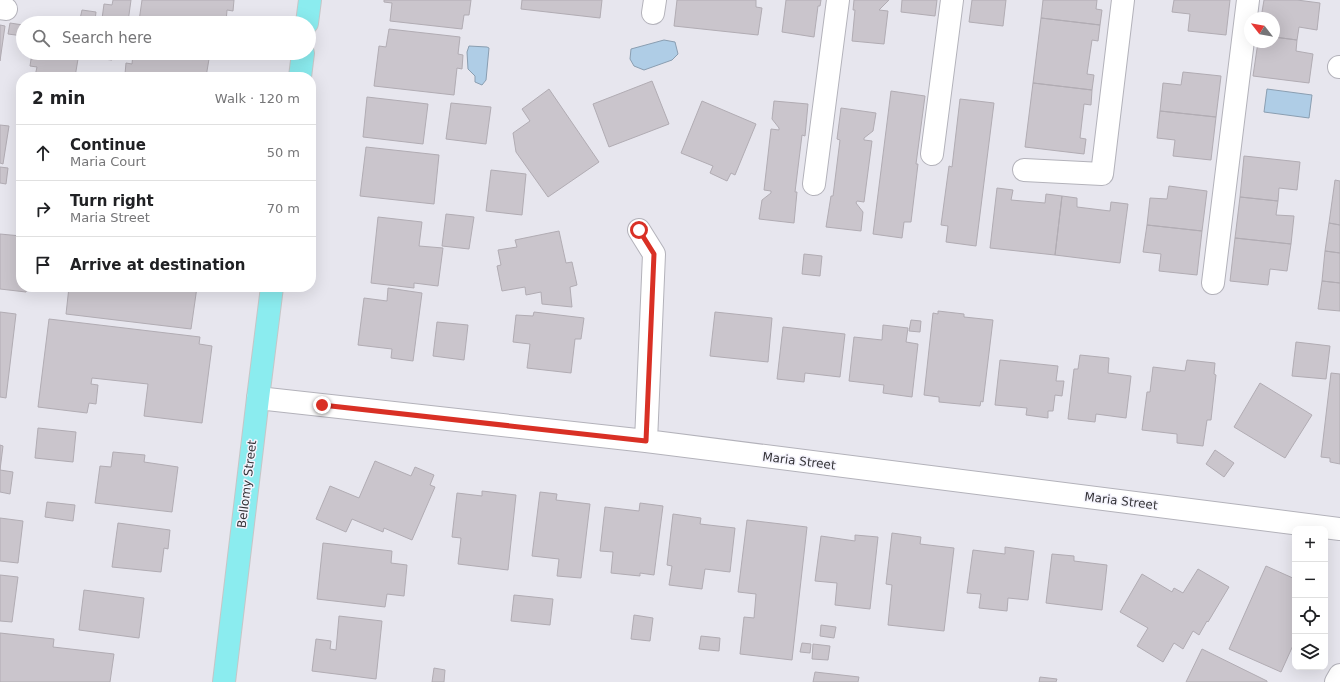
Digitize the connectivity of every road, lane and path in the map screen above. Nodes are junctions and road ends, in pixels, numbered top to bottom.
1 (310, 0) edge
2 (838, 0) edge
3 (952, 0) edge
4 (1123, 0) edge
5 (1248, 0) edge
6 (308, 16) edge
7 (302, 60) edge
8 (301, 72) edge
9 (932, 154) dead end
10 (1024, 170) dead end
11 (814, 184) dead end
12 (639, 230) dead end
13 (1213, 283) dead end
14 (271, 292) edge
15 (258, 398) junction
16 (646, 441) junction
17 (1340, 529) edge
18 (1340, 675) edge
19 (224, 682) edge
20 (1336, 682) edge

1 - 6 main road
2 - 11 street
3 - 9 street
4 - 10 street
5 - 13 street
7 - 8 main road
12 - 16 street
14 - 15 main road, Bellomy Street
15 - 16 street, Maria Street
15 - 19 main road, Bellomy Street
16 - 17 street, Maria Street
18 - 20 street

